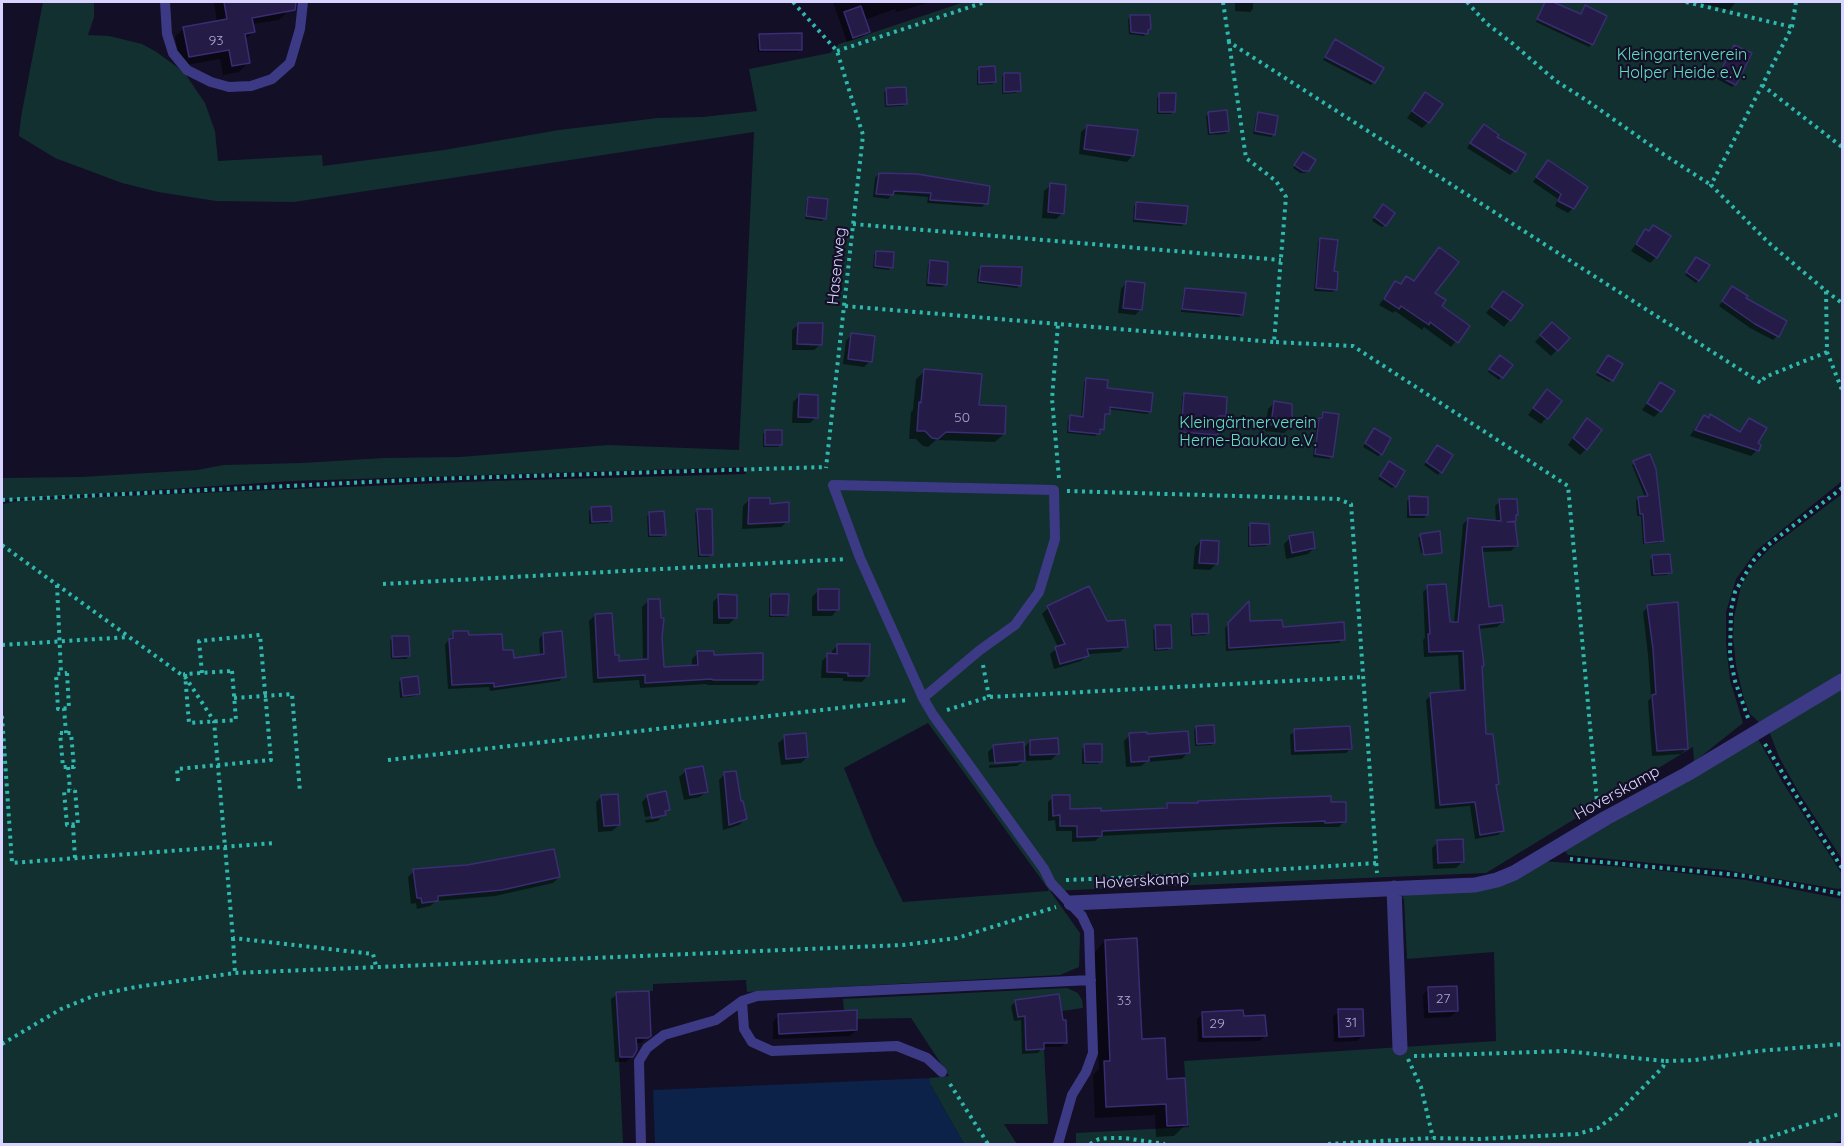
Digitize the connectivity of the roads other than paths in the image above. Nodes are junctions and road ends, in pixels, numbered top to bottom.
1 (165, 2) edge
2 (303, 2) edge
3 (1842, 681) edge
4 (923, 698) junction
5 (1394, 888) junction
6 (1071, 903) junction
7 (1091, 980) junction
8 (742, 1001) junction
9 (1400, 1048) dead end
10 (942, 1072) road end
11 (642, 1144) edge
12 (1058, 1144) edge

1 - 2 lane
3 - 5 street, Hoverskamp
4 - 4 lane
4 - 6 lane
5 - 6 street, Hoverskamp
5 - 9 street
6 - 7 lane
7 - 8 lane
7 - 12 lane
8 - 10 lane
8 - 11 lane

